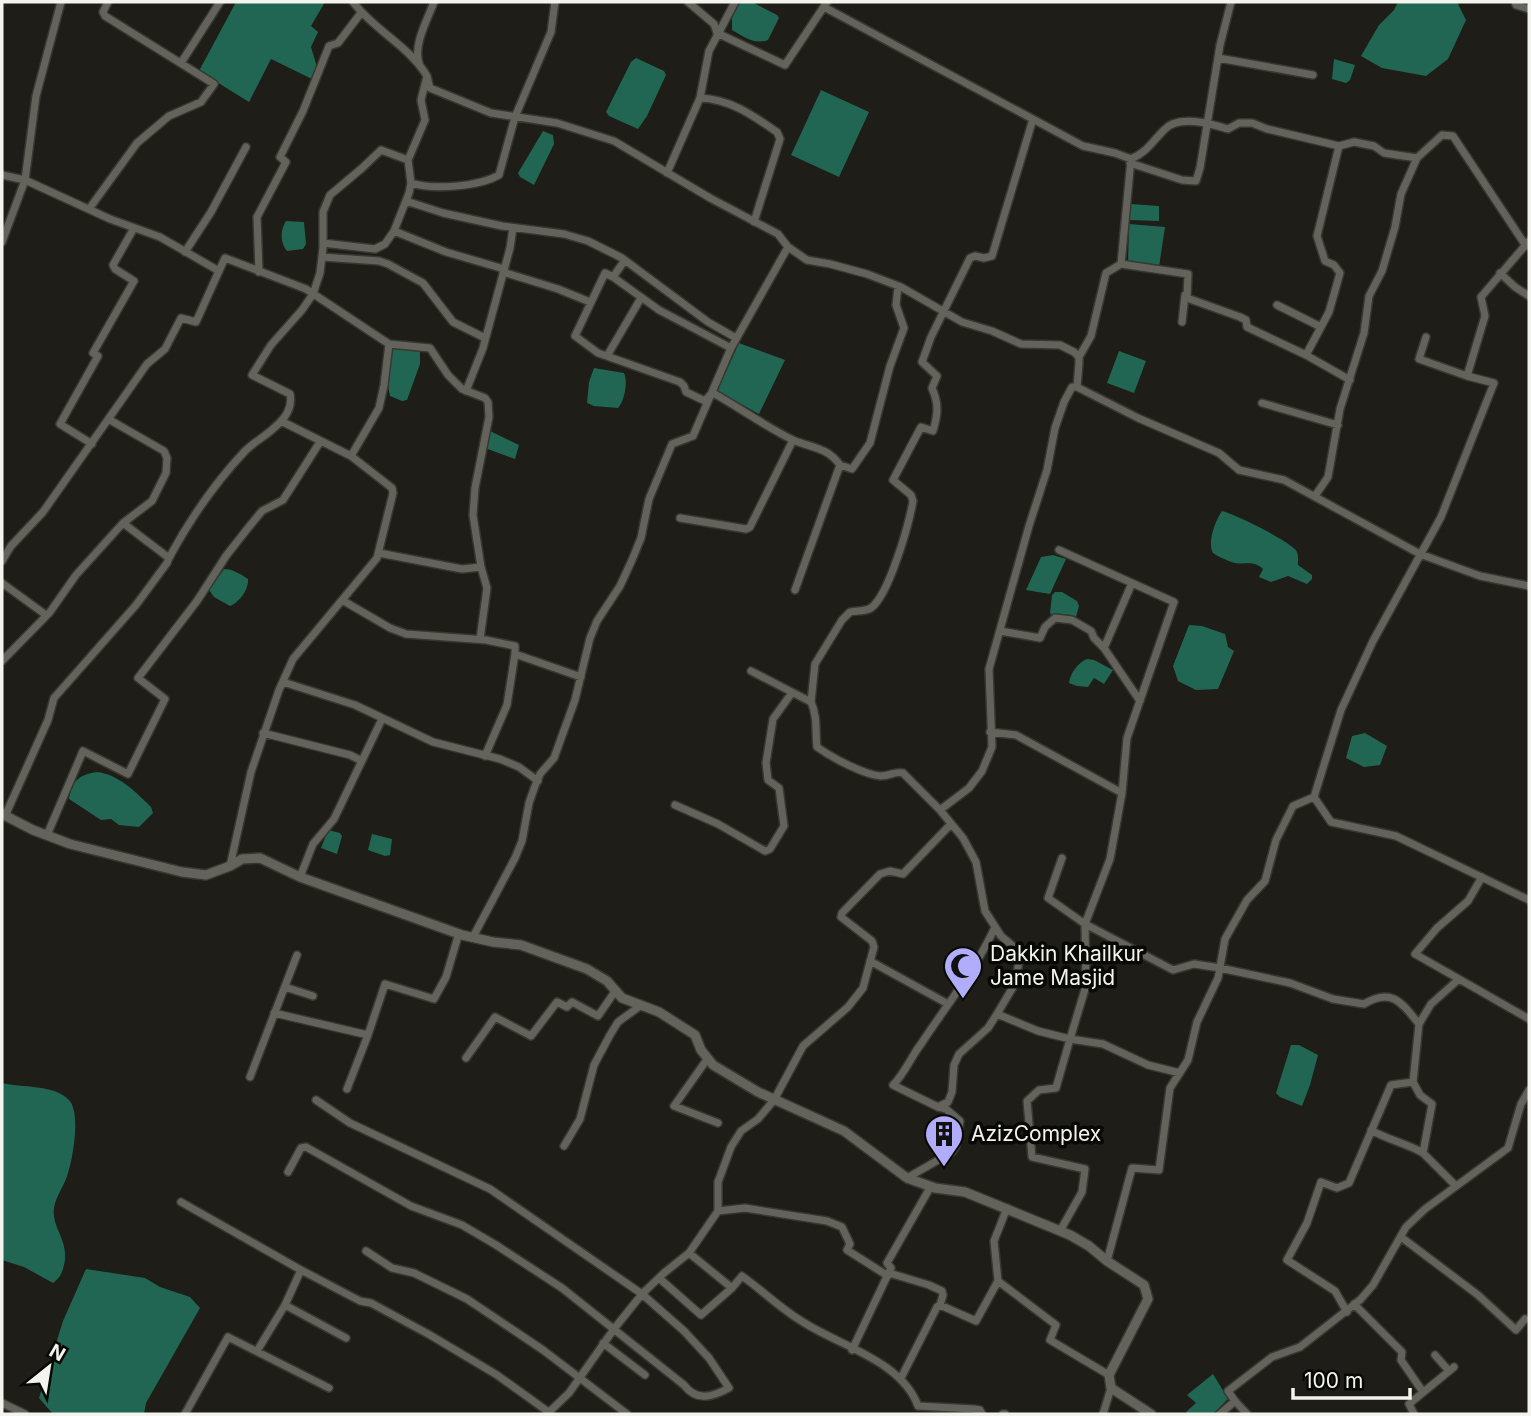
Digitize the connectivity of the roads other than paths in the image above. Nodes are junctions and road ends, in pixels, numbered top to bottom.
1 (61, 2) edge
2 (108, 2) edge
3 (220, 2) edge
4 (353, 2) edge
5 (434, 2) edge
6 (555, 2) edge
7 (688, 2) edge
8 (735, 2) edge
9 (1231, 2) edge
10 (1515, 2) edge
11 (825, 4) edge
12 (1529, 9) edge
13 (361, 13) junction
14 (717, 33) junction
15 (1218, 58) junction
16 (181, 63) junction
17 (419, 63) junction
18 (1313, 75) dead end
19 (427, 76) junction
20 (700, 98) junction
21 (515, 117) junction
22 (1033, 119) junction
23 (1207, 123) junction
24 (1339, 146) junction
25 (246, 147) dead end
26 (1417, 158) junction
27 (408, 160) junction
28 (1130, 161) junction
29 (667, 173) junction
30 (2, 175) edge
31 (25, 180) junction
32 (411, 183) junction
33 (406, 201) junction
34 (89, 209) junction
35 (754, 222) junction
36 (134, 228) junction
37 (513, 228) junction
38 (394, 231) junction
39 (2, 242) edge
40 (323, 243) junction
41 (1528, 243) edge
42 (788, 247) junction
43 (186, 252) junction
44 (322, 257) junction
45 (625, 260) junction
46 (1121, 264) junction
47 (504, 270) junction
48 (219, 271) junction
49 (258, 272) junction
50 (1500, 273) junction
51 (1188, 274) junction
52 (613, 277) junction
53 (898, 286) junction
54 (313, 294) junction
55 (1529, 296) edge
56 (642, 298) junction
57 (590, 302) junction
58 (1277, 305) dead end
59 (944, 312) junction
60 (1182, 322) dead end
61 (1321, 327) junction
62 (1426, 337) dead end
63 (485, 338) junction
64 (736, 338) junction
65 (389, 344) junction
66 (731, 348) junction
67 (1306, 355) junction
68 (607, 356) junction
69 (1079, 357) junction
70 (1467, 376) junction
71 (1350, 380) junction
72 (1077, 387) junction
73 (466, 391) junction
74 (714, 391) junction
75 (1262, 403) dead end
76 (110, 419) junction
77 (281, 421) junction
78 (1338, 425) junction
79 (793, 440) junction
80 (320, 442) junction
81 (92, 444) junction
82 (351, 456) junction
83 (840, 466) junction
84 (1315, 496) junction
85 (680, 519) dead end
86 (123, 523) junction
87 (1059, 550) dead end
88 (379, 553) junction
89 (1420, 554) junction
90 (169, 558) junction
91 (2, 561) edge
92 (481, 568) junction
93 (2, 583) edge
94 (1132, 583) junction
95 (1529, 586) edge
96 (795, 590) dead end
97 (342, 600) junction
98 (46, 615) junction
99 (1000, 631) junction
100 (480, 639) junction
101 (1104, 649) junction
102 (515, 654) junction
103 (2, 661) edge
104 (751, 671) dead end
105 (581, 677) junction
106 (283, 682) junction
107 (791, 694) junction
108 (1140, 701) junction
109 (811, 702) junction
110 (382, 719) junction
111 (990, 732) junction
112 (263, 733) junction
113 (485, 756) junction
114 (362, 761) junction
115 (537, 781) junction
116 (1122, 793) junction
117 (1314, 797) junction
118 (675, 805) dead end
119 (940, 810) junction
120 (4, 815) edge
121 (951, 824) junction
122 (47, 835) junction
123 (1062, 858) dead end
124 (230, 866) junction
125 (300, 877) junction
126 (1482, 877) junction
127 (1529, 900) edge
128 (1085, 924) junction
129 (995, 927) junction
130 (459, 933) junction
131 (474, 937) junction
132 (297, 955) dead end
133 (870, 961) junction
134 (1220, 968) junction
135 (1459, 979) junction
136 (285, 987) junction
137 (616, 990) junction
138 (313, 996) dead end
139 (948, 1004) junction
140 (640, 1006) junction
141 (274, 1013) junction
142 (997, 1014) junction
143 (1529, 1019) edge
144 (1419, 1024) junction
145 (368, 1035) junction
146 (1070, 1039) junction
147 (466, 1058) dead end
148 (708, 1058) junction
149 (1180, 1073) junction
150 (250, 1077) dead end
151 (1413, 1083) junction
152 (347, 1089) dead end
153 (1529, 1090) edge
154 (316, 1100) dead end
155 (774, 1100) junction
156 (938, 1107) junction
157 (718, 1123) dead end
158 (1371, 1130) junction
159 (564, 1146) dead end
160 (1423, 1153) junction
161 (288, 1172) dead end
162 (907, 1178) junction
163 (931, 1186) junction
164 (1456, 1186) junction
165 (181, 1202) dead end
166 (1007, 1208) junction
167 (718, 1211) junction
168 (1060, 1231) junction
169 (1401, 1237) junction
170 (366, 1251) dead end
171 (690, 1253) junction
172 (1107, 1261) junction
173 (301, 1270) junction
174 (889, 1275) junction
175 (659, 1278) junction
176 (999, 1281) junction
177 (732, 1288) junction
178 (642, 1294) junction
179 (1354, 1304) junction
180 (285, 1305) junction
181 (940, 1305) junction
182 (1347, 1312) junction
183 (1525, 1319) dead end
184 (614, 1329) junction
185 (346, 1338) dead end
186 (603, 1343) junction
187 (257, 1350) junction
188 (852, 1350) junction
189 (1435, 1355) dead end
190 (645, 1375) dead end
191 (1109, 1375) junction
192 (580, 1378) junction
193 (901, 1378) junction
194 (329, 1388) dead end
195 (1111, 1388) junction
196 (1423, 1392) junction
197 (1235, 1401) junction
198 (2, 1403) edge
199 (549, 1413) edge
200 (26, 1414) edge
201 (184, 1414) edge
202 (627, 1414) edge
203 (982, 1414) edge
204 (1103, 1414) edge
205 (1151, 1414) edge
206 (1220, 1414) edge
207 (1247, 1414) edge
208 (1414, 1414) edge

1 - 31 street
2 - 16 street
3 - 16 street
4 - 13 street
5 - 17 street
6 - 21 street
7 - 14 street
8 - 14 street
9 - 15 street
10 - 12 street
11 - 14 street
11 - 22 street
13 - 17 street
13 - 49 street
14 - 20 street
15 - 18 street
15 - 23 street
16 - 34 street
17 - 19 street
19 - 21 street
19 - 27 street
20 - 29 street
20 - 35 street
21 - 29 street
21 - 32 street
22 - 28 street
22 - 59 street
23 - 24 street
23 - 28 street
23 - 28 street
24 - 26 street
24 - 61 street
25 - 43 street
26 - 41 street
26 - 71 street
27 - 32 street
27 - 40 street
28 - 46 street
29 - 35 street
30 - 31 street
31 - 34 street
31 - 39 street
32 - 33 street
33 - 37 street
33 - 38 street
34 - 36 street
35 - 42 street
36 - 43 street
36 - 81 street
37 - 45 street
37 - 47 street
38 - 40 street
38 - 47 street
40 - 44 street
41 - 50 street
42 - 53 street
42 - 64 street
43 - 48 street
44 - 54 street
44 - 63 street
45 - 52 street
45 - 64 street
46 - 51 street
46 - 69 street
47 - 57 street
47 - 63 street
48 - 49 street
48 - 76 street
49 - 54 street
50 - 55 street
50 - 70 street
51 - 60 street
51 - 67 street
52 - 56 street
52 - 57 street
53 - 59 street
53 - 83 street
54 - 65 street
54 - 77 street
56 - 66 street
56 - 68 street
57 - 68 street
58 - 61 street
59 - 69 street
59 - 109 street
61 - 67 street
62 - 70 street
63 - 73 street
64 - 66 street
65 - 73 street
65 - 82 street
66 - 74 street
67 - 71 street
68 - 74 street
69 - 72 street
70 - 89 street
71 - 78 street
72 - 84 street
72 - 99 street
73 - 92 street
74 - 79 street
74 - 105 street
75 - 78 street
76 - 81 street
76 - 86 street
77 - 80 street
77 - 90 street
78 - 84 street
79 - 83 street
79 - 85 street
80 - 82 street
80 - 122 street
81 - 91 street
82 - 88 street
83 - 96 street
84 - 89 street
86 - 90 street
86 - 98 street
87 - 94 street
88 - 92 street
88 - 97 street
89 - 95 street
89 - 117 street
90 - 120 street
92 - 100 street
93 - 98 street
94 - 101 street
94 - 108 street
97 - 100 street
97 - 106 street
98 - 103 street
99 - 101 street
99 - 111 street
100 - 102 street
101 - 108 street
102 - 105 street
102 - 113 street
104 - 107 street
105 - 115 street
106 - 110 street
106 - 112 street
107 - 109 street
107 - 118 street
108 - 116 street
109 - 119 street
110 - 113 street
110 - 114 street
111 - 116 street
111 - 119 street
112 - 114 street
112 - 124 street
113 - 115 street
114 - 125 street
115 - 131 street
116 - 128 street
117 - 126 street
117 - 134 street
119 - 121 street
120 - 122 street
121 - 129 street
121 - 133 street
122 - 124 street
123 - 128 street
124 - 125 street
125 - 130 street
126 - 127 street
126 - 135 street
128 - 134 street
128 - 146 street
129 - 139 street
129 - 142 street
130 - 131 street
130 - 145 street
131 - 137 street
132 - 136 street
133 - 139 street
133 - 155 street
134 - 144 street
134 - 149 street
135 - 143 street
135 - 144 street
136 - 138 street
136 - 141 street
137 - 140 street
137 - 147 street
139 - 156 street
140 - 148 street
140 - 159 street
141 - 145 street
141 - 150 street
142 - 146 street
142 - 156 street
144 - 151 street
145 - 152 street
146 - 149 street
146 - 168 street
148 - 155 street
148 - 157 street
149 - 172 street
151 - 158 street
151 - 160 street
153 - 164 street
154 - 178 street
155 - 162 street
155 - 167 street
156 - 162 street
158 - 160 street
158 - 182 street
160 - 164 street
161 - 184 street
162 - 163 street
163 - 166 street
163 - 174 street
164 - 169 street
165 - 173 street
166 - 168 street
166 - 176 street
167 - 171 street
167 - 174 street
168 - 172 street
169 - 179 street
169 - 183 street
170 - 192 street
171 - 175 street
171 - 177 street
172 - 191 street
173 - 180 street
173 - 199 street
174 - 181 street
174 - 188 street
175 - 177 street
175 - 178 street
176 - 181 street
176 - 191 street
177 - 188 street
178 - 184 street
178 - 184 street
179 - 182 street
179 - 196 street
180 - 185 street
180 - 187 street
181 - 193 street
182 - 197 street
184 - 186 street
186 - 190 street
186 - 192 street
187 - 194 street
187 - 201 street
188 - 193 street
189 - 196 street
191 - 195 street
192 - 199 street
192 - 202 street
193 - 203 street
195 - 204 street
195 - 205 street
196 - 208 street
197 - 206 street
197 - 207 street
198 - 200 street

